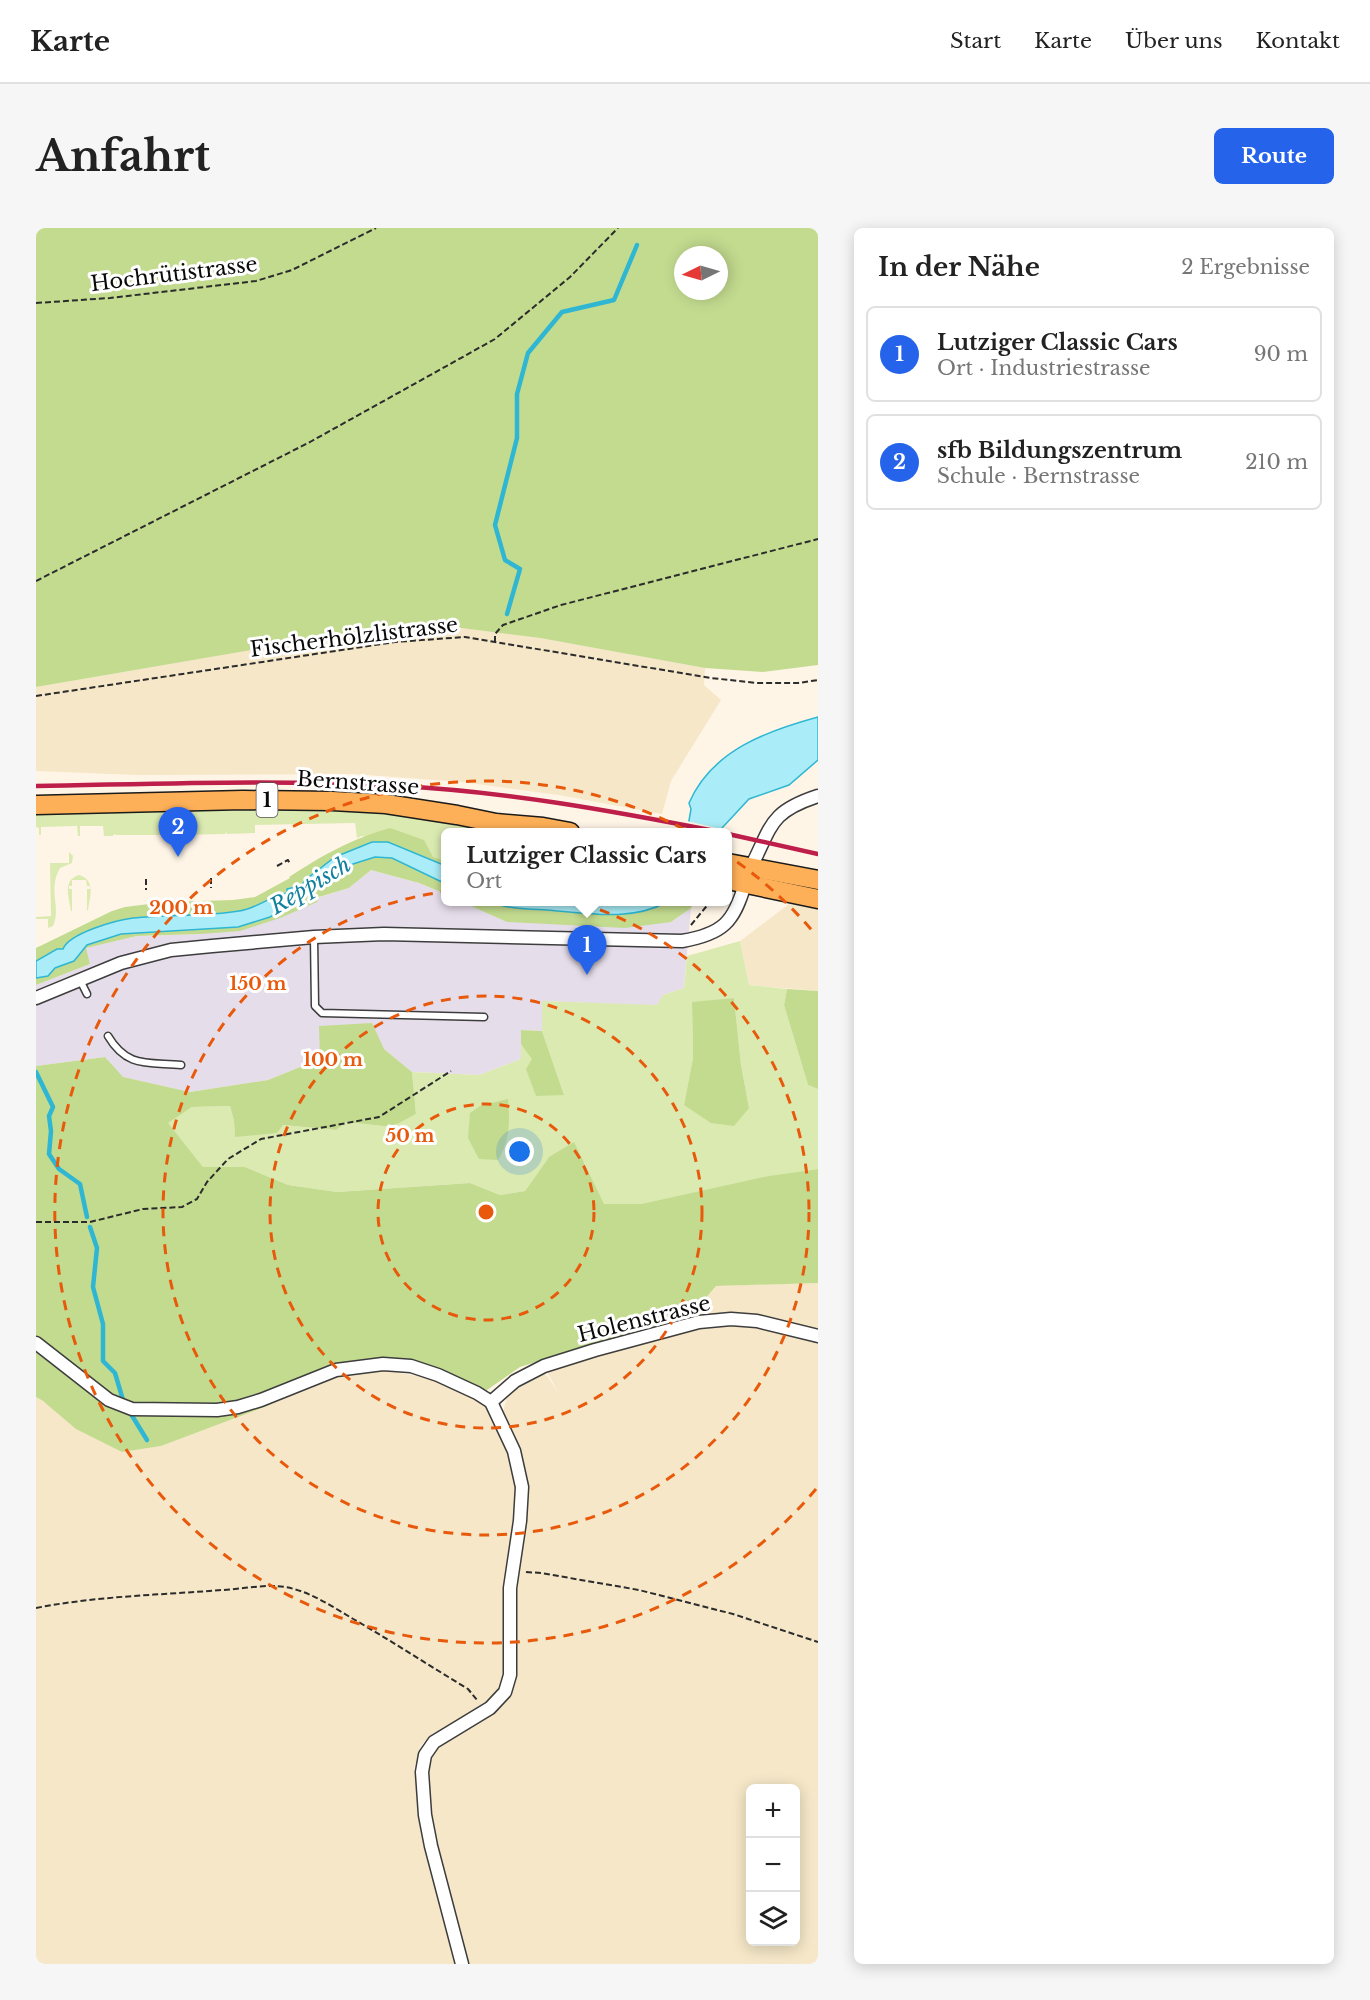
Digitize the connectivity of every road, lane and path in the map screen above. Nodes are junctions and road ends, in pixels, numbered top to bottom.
1 (376, 228) edge
2 (618, 228) edge
3 (36, 303) edge
4 (818, 539) edge
5 (36, 581) edge
6 (495, 642) junction
7 (818, 680) edge
8 (36, 696) edge
9 (818, 796) edge
10 (36, 805) edge
11 (496, 823) junction
12 (509, 828) edge
13 (548, 828) edge
14 (290, 864) dead end
15 (277, 866) dead end
16 (741, 877) edge
17 (210, 878) dead end
18 (146, 879) dead end
19 (818, 880) edge
20 (211, 888) dead end
21 (146, 890) dead end
22 (818, 899) edge
23 (707, 906) edge
24 (687, 929) dead end
25 (314, 937) junction
26 (80, 980) junction
27 (87, 994) dead end
28 (36, 998) edge
29 (484, 1017) dead end
30 (108, 1036) dead end
31 (181, 1065) dead end
32 (451, 1071) dead end
33 (36, 1222) edge
34 (818, 1336) edge
35 (36, 1343) edge
36 (491, 1402) junction
37 (512, 1572) junction
38 (36, 1608) edge
39 (818, 1642) edge
40 (482, 1714) junction
41 (462, 1964) edge

1 - 3 path, Hochrütistrasse
2 - 5 path
4 - 6 path
6 - 7 path, Fischerhölzlistrasse
6 - 8 path, Fischerhölzlistrasse
9 - 16 street
10 - 11 main road, Bernstrasse / 1
11 - 12 main road, Bernstrasse / 1
11 - 13 main road, Bernstrasse / 1
14 - 15 path
16 - 19 main road
16 - 22 main road
16 - 25 street
17 - 20 path
18 - 21 path
23 - 24 path
25 - 26 street
25 - 29 lane
26 - 27 lane
26 - 28 street
30 - 31 lane
32 - 33 path
34 - 36 street, Holenstrasse
35 - 36 street
36 - 37 street
37 - 39 path
37 - 40 street
38 - 40 path
40 - 41 street

